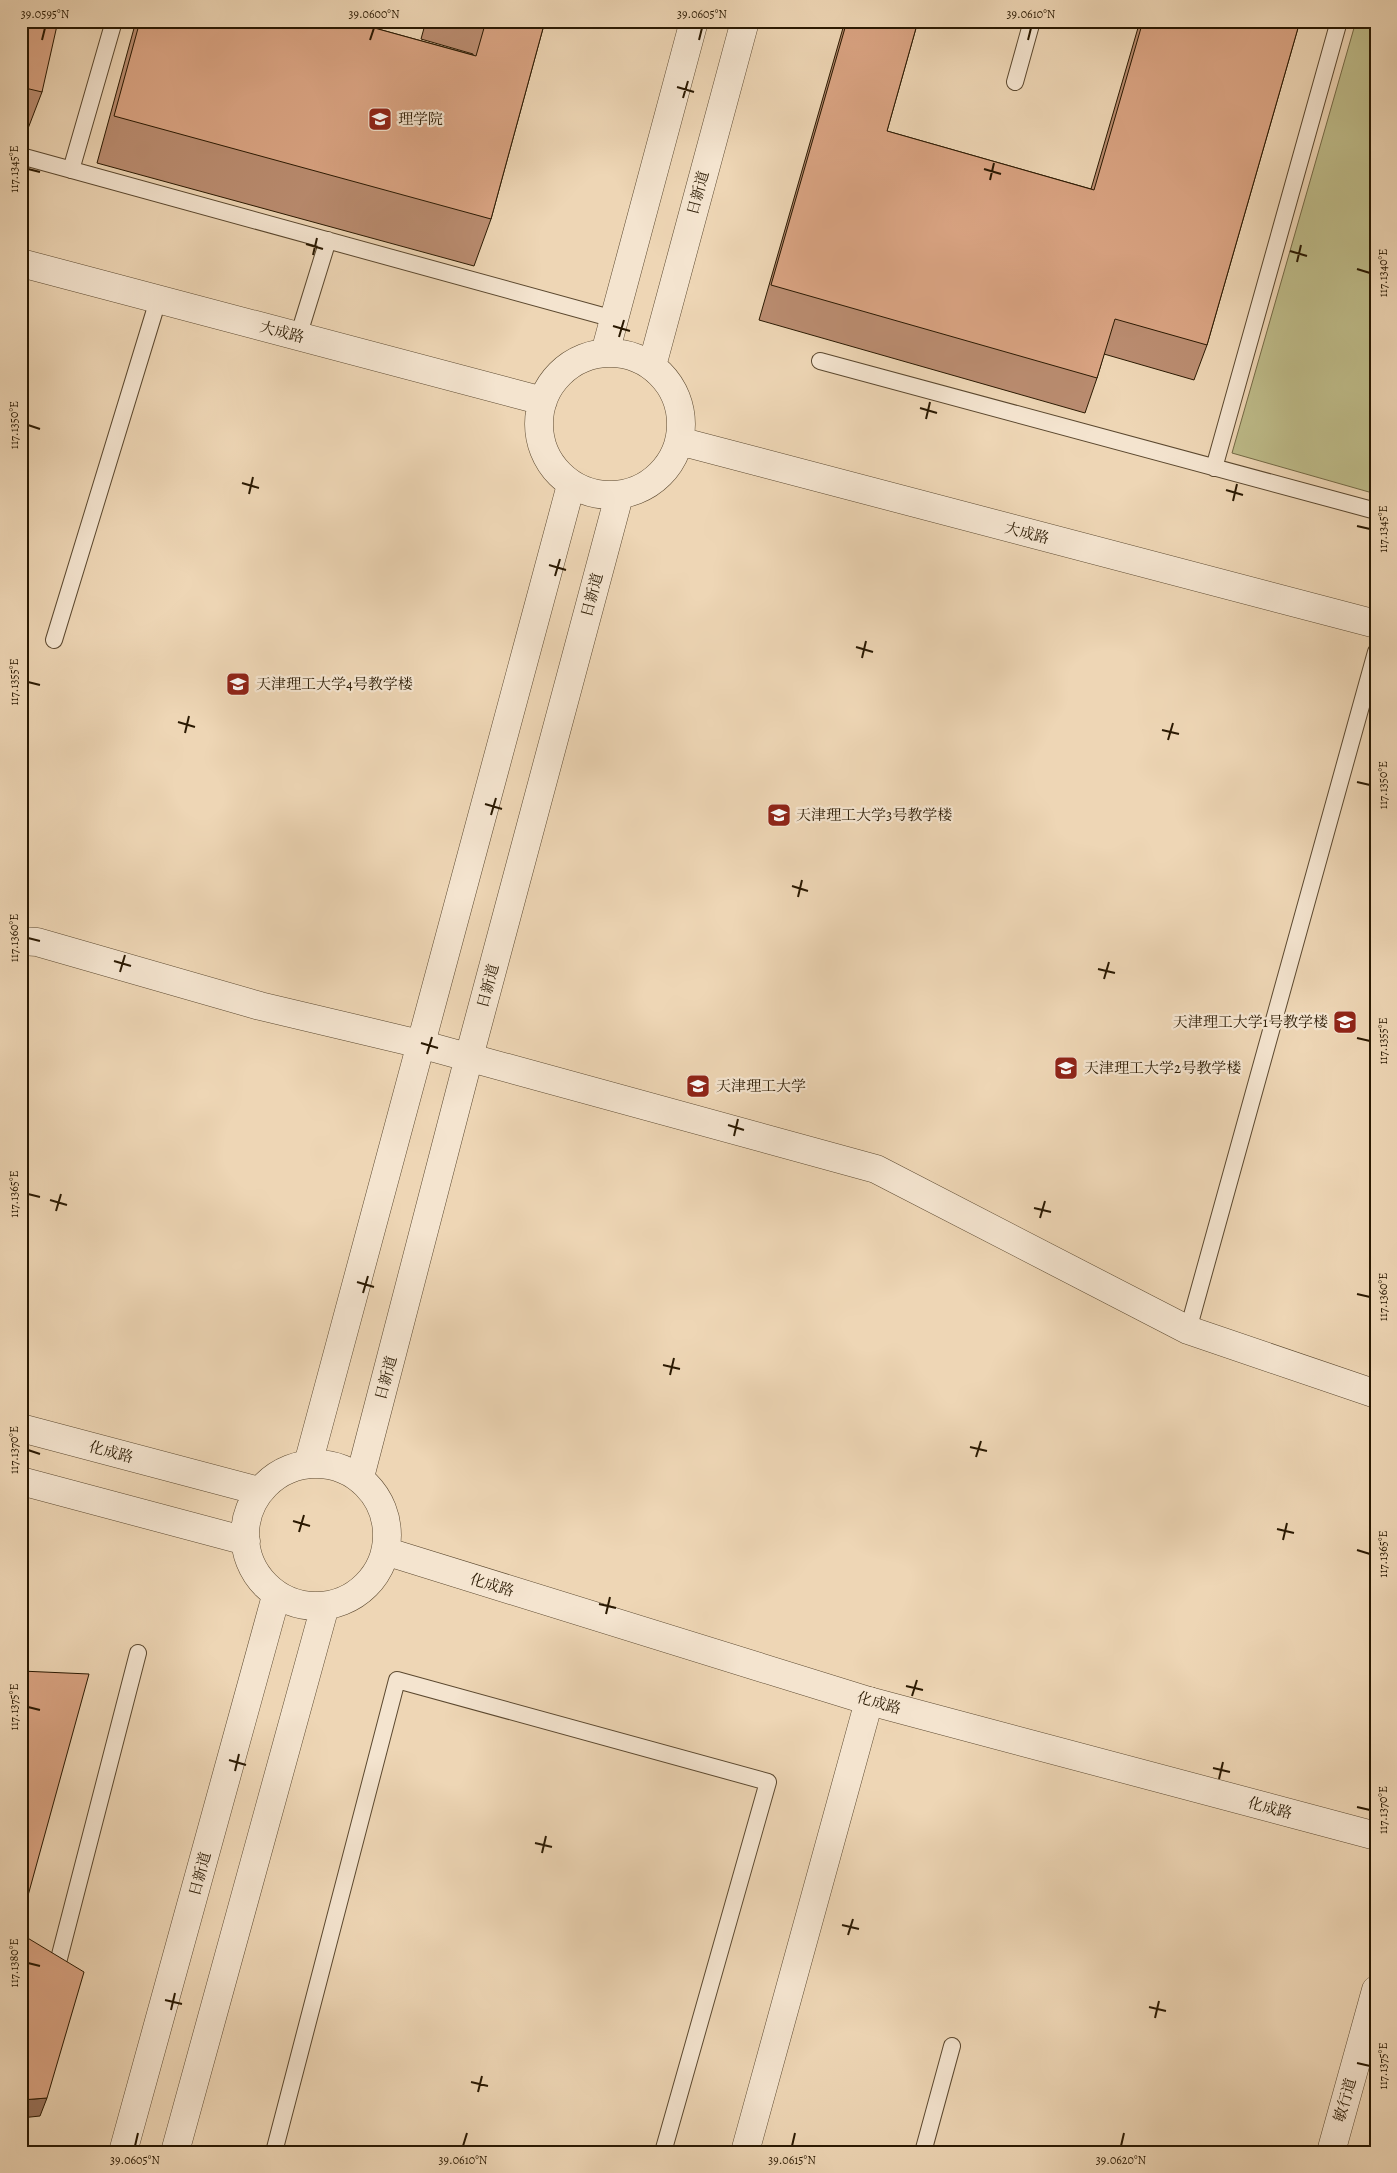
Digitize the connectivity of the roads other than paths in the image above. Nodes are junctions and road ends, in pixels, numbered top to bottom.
1 (114, 21) edge
2 (694, 21) edge
3 (745, 21) edge
4 (1032, 21) edge
5 (1340, 21) edge
6 (1015, 82) dead end
7 (21, 156) edge
8 (71, 170) junction
9 (328, 240) junction
10 (21, 263) edge
11 (158, 300) junction
12 (614, 319) junction
13 (298, 336) junction
14 (605, 353) junction
15 (820, 361) dead end
16 (652, 366) junction
17 (543, 401) junction
18 (679, 441) junction
19 (1214, 468) junction
20 (571, 484) junction
21 (619, 496) junction
22 (1376, 512) edge
23 (1376, 624) edge
24 (54, 640) dead end
25 (1376, 652) edge
26 (21, 941) edge
27 (420, 1044) junction
28 (469, 1057) junction
29 (1188, 1330) junction
30 (1376, 1394) edge
31 (21, 1428) edge
32 (308, 1464) junction
33 (360, 1477) junction
34 (21, 1481) edge
35 (259, 1491) junction
36 (246, 1541) junction
37 (388, 1552) junction
38 (276, 1596) junction
39 (325, 1606) junction
40 (138, 1653) dead end
41 (869, 1701) junction
42 (1376, 1836) edge
43 (51, 1990) edge
44 (1376, 1990) edge
45 (952, 2046) dead end
46 (123, 2152) edge
47 (174, 2152) edge
48 (274, 2152) edge
49 (663, 2152) edge
50 (744, 2152) edge
51 (924, 2152) edge
52 (1331, 2152) edge

1 - 8 lane
2 - 12 street
3 - 16 street, 日新道
4 - 6 lane
5 - 19 lane
7 - 8 lane
8 - 9 lane
9 - 12 lane
9 - 13 lane
10 - 11 street, 大成路
11 - 13 street, 大成路
11 - 24 lane
12 - 14 street
13 - 17 street, 大成路
14 - 16 street
14 - 17 street
15 - 19 lane
16 - 18 street
17 - 20 street
18 - 21 street
18 - 23 street, 大成路
19 - 22 lane
20 - 21 street
20 - 27 street
21 - 28 street, 日新道
25 - 29 lane
26 - 27 street
27 - 28 street
27 - 32 street
28 - 29 street
28 - 33 street, 日新道
29 - 30 street
31 - 35 street, 化成路
32 - 33 street
32 - 35 street
33 - 37 street
34 - 36 street
35 - 36 street
36 - 38 street
37 - 39 street
37 - 41 street, 化成路
38 - 39 street
38 - 46 street, 日新道
39 - 47 street
40 - 43 lane
41 - 42 street, 化成路
41 - 50 street
44 - 52 street, 敏行道
45 - 51 lane
48 - 49 lane

